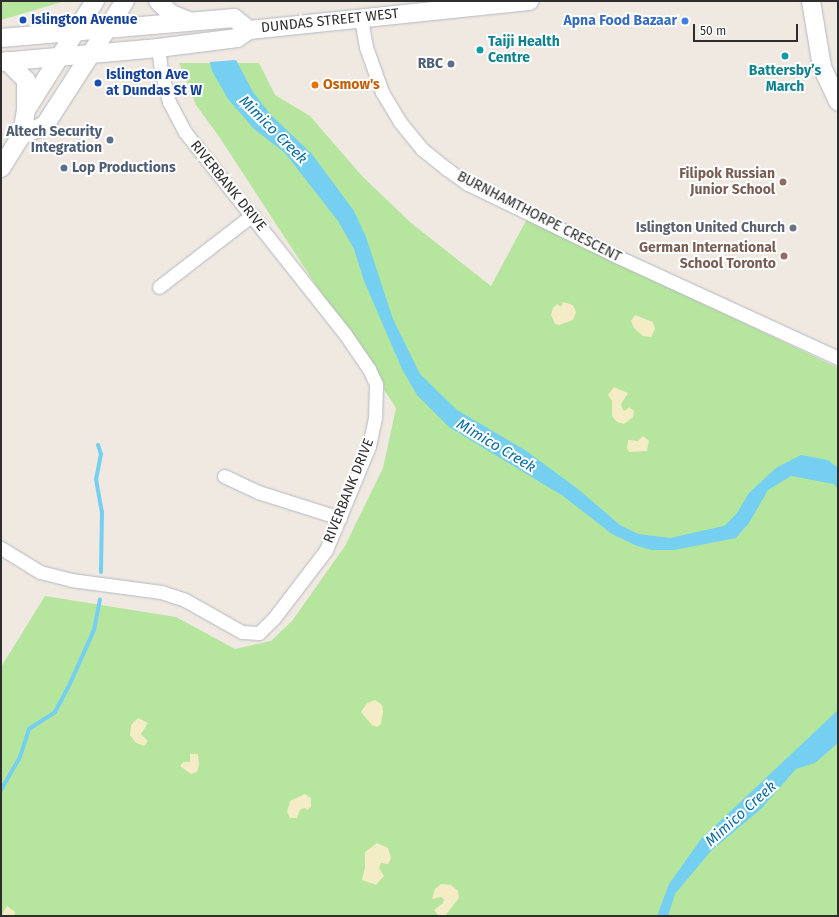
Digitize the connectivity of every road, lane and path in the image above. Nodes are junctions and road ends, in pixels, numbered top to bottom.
1 (95, 1) edge
2 (125, 1) edge
3 (158, 1) edge
4 (530, 1) edge
5 (811, 1) edge
6 (361, 19) junction
7 (187, 20) junction
8 (108, 28) junction
9 (249, 30) junction
10 (76, 31) junction
11 (1, 38) edge
12 (158, 48) junction
13 (92, 54) junction
14 (61, 56) junction
15 (4, 62) edge
16 (838, 102) edge
17 (26, 110) junction
18 (22, 135) junction
19 (1, 168) edge
20 (252, 215) junction
21 (160, 288) dead end
22 (838, 358) edge
23 (224, 476) dead end
24 (340, 518) junction
25 (1, 548) edge

1 - 10 main road
2 - 8 main road
3 - 7 main road
4 - 6 main road, DUNDAS STREET WEST
5 - 16 main road
6 - 9 main road, DUNDAS STREET WEST
6 - 22 street, BURNHAMTHORPE CRESCENT
7 - 8 main road, DUNDAS STREET WEST
7 - 9 main road, DUNDAS STREET WEST
8 - 10 main road, DUNDAS STREET WEST
8 - 13 main road
9 - 12 main road, DUNDAS STREET WEST
10 - 11 main road, DUNDAS STREET WEST
10 - 14 main road
12 - 13 main road, DUNDAS STREET WEST
12 - 20 street, RIVERBANK DRIVE
13 - 14 main road, DUNDAS STREET WEST
13 - 18 main road
14 - 15 main road, DUNDAS STREET WEST
14 - 17 main road
15 - 17 main road
17 - 18 main road
18 - 19 main road
20 - 21 street
20 - 24 street, RIVERBANK DRIVE
23 - 24 street
24 - 25 street, RIVERBANK DRIVE

